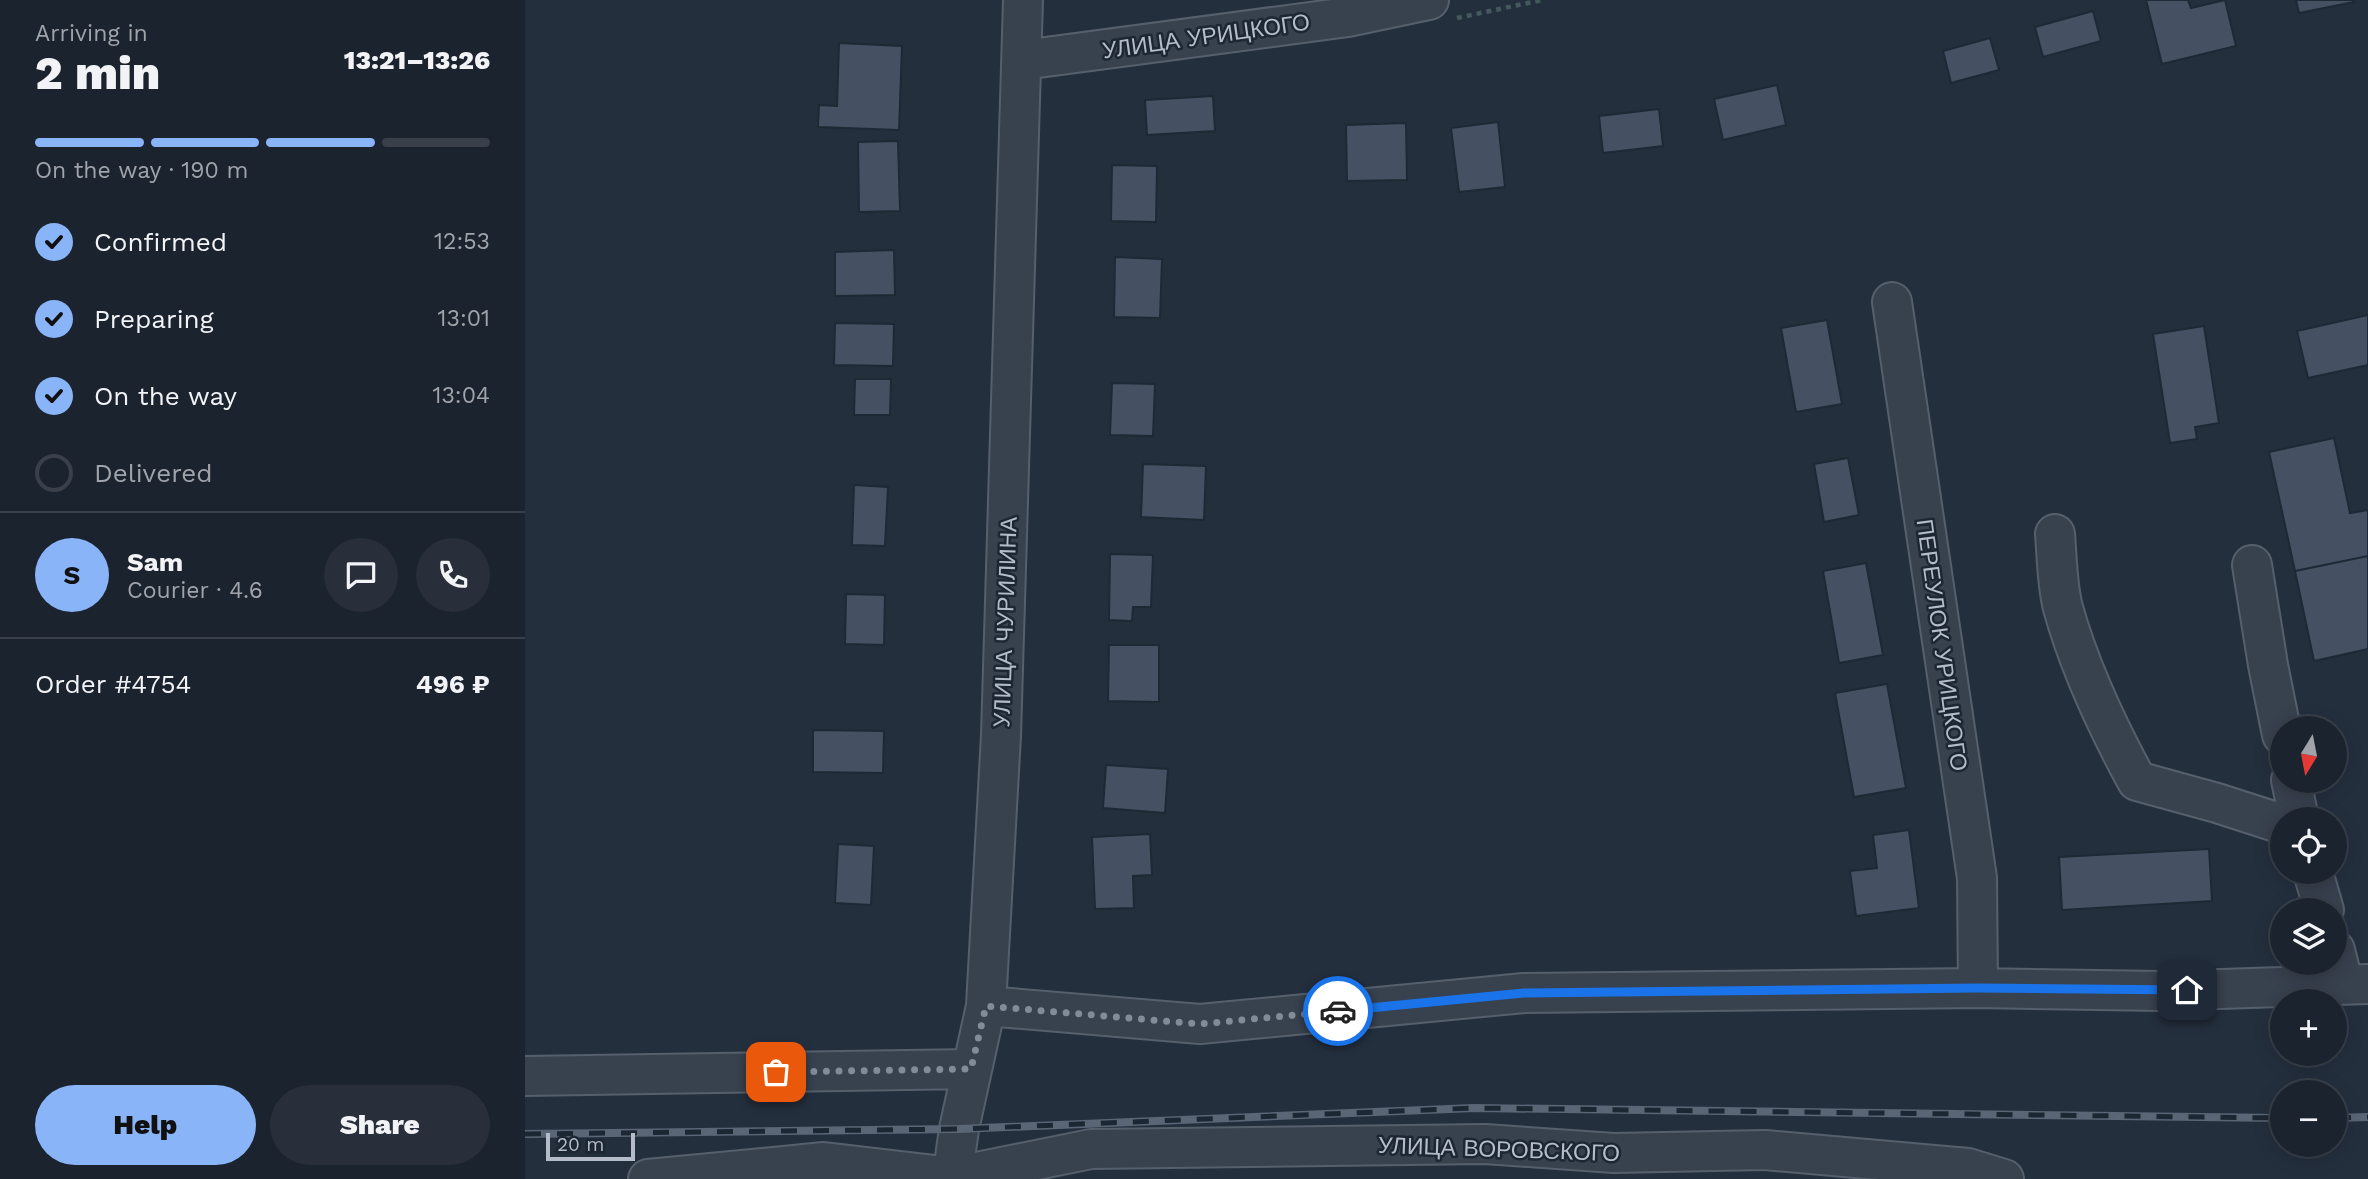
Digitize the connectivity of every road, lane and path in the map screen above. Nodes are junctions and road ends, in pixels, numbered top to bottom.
1 (1023, 0) edge
2 (1429, 0) edge
3 (1023, 60) junction
4 (1892, 302) dead end
5 (2055, 534) dead end
6 (2252, 565) dead end
7 (2278, 716) edge
8 (2270, 820) edge
9 (2348, 972) edge
10 (1978, 988) junction
11 (986, 1006) junction
12 (971, 1069) junction
13 (525, 1076) edge
14 (951, 1178) edge
15 (648, 1179) edge
16 (2004, 1179) edge

1 - 3 street, УЛИЦА ЧУРИЛИНА
2 - 3 street, УЛИЦА УРИЦКОГО
3 - 11 street, УЛИЦА ЧУРИЛИНА
4 - 10 street, ПЕРЕУЛОК УРИЦКОГО
5 - 8 street
6 - 7 street
9 - 10 street
10 - 11 street
11 - 12 street, УЛИЦА ЧУРИЛИНА
12 - 13 street
12 - 14 street, УЛИЦА ЧУРИЛИНА
14 - 15 street, УЛИЦА ВОРОВСКОГО
14 - 16 street, УЛИЦА ВОРОВСКОГО

